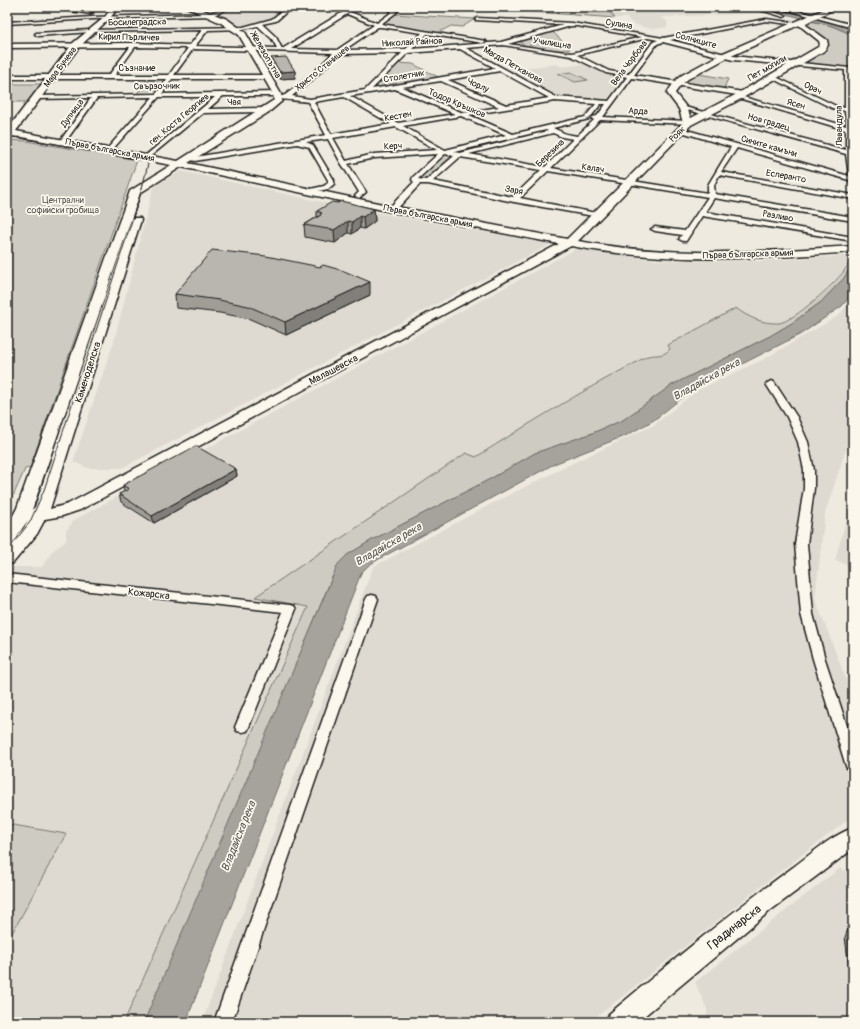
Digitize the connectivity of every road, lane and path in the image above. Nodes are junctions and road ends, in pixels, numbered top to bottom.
1 (46, 7) edge
2 (116, 7) edge
3 (189, 7) edge
4 (227, 7) edge
5 (290, 7) edge
6 (334, 7) edge
7 (388, 7) edge
8 (752, 7) edge
9 (779, 7) edge
10 (835, 7) edge
11 (347, 12) junction
12 (209, 15) junction
13 (108, 16) junction
14 (477, 19) dead end
15 (806, 21) junction
16 (7, 23) edge
17 (572, 24) junction
18 (260, 25) junction
19 (378, 25) junction
20 (853, 27) edge
21 (206, 29) junction
22 (236, 29) junction
23 (90, 31) junction
24 (425, 33) junction
25 (38, 34) dead end
26 (651, 37) junction
27 (663, 40) junction
28 (501, 44) junction
29 (76, 45) junction
30 (134, 45) junction
31 (7, 46) edge
32 (192, 46) junction
33 (462, 47) junction
34 (251, 48) junction
35 (283, 50) junction
36 (408, 51) junction
37 (338, 52) junction
38 (572, 55) junction
39 (724, 56) junction
40 (794, 64) junction
41 (501, 69) junction
42 (848, 69) joint
43 (53, 76) junction
44 (632, 76) junction
45 (7, 77) edge
46 (111, 77) junction
47 (170, 77) junction
48 (267, 77) junction
49 (772, 78) junction
50 (442, 79) junction
51 (678, 83) junction
52 (395, 87) junction
53 (367, 91) junction
54 (222, 94) junction
55 (158, 95) junction
56 (344, 95) junction
57 (95, 96) junction
58 (280, 96) junction
59 (740, 96) junction
60 (37, 97) junction
61 (555, 98) junction
62 (310, 101) junction
63 (600, 102) junction
64 (610, 103) junction
65 (505, 107) junction
66 (683, 108) junction
67 (266, 110) junction
68 (848, 110) junction
69 (202, 111) junction
70 (461, 114) junction
71 (707, 114) junction
72 (586, 118) junction
73 (599, 118) junction
74 (688, 123) junction
75 (397, 125) junction
76 (545, 127) junction
77 (849, 128) junction
78 (680, 130) junction
79 (554, 131) junction
80 (9, 133) edge
81 (511, 135) junction
82 (331, 137) junction
83 (579, 138) junction
84 (63, 141) junction
85 (298, 142) junction
86 (485, 142) junction
87 (493, 146) junction
88 (735, 146) junction
89 (109, 150) junction
90 (444, 152) junction
91 (849, 152) junction
92 (458, 155) junction
93 (147, 157) junction
94 (190, 158) junction
95 (344, 163) junction
96 (180, 164) junction
97 (547, 170) junction
98 (716, 173) junction
99 (154, 179) junction
100 (853, 179) edge
101 (418, 182) junction
102 (428, 182) junction
103 (853, 182) edge
104 (628, 183) junction
105 (308, 191) junction
106 (712, 196) junction
107 (853, 197) edge
108 (362, 200) junction
109 (514, 200) junction
110 (392, 210) junction
111 (700, 212) junction
112 (596, 215) junction
113 (853, 219) edge
114 (656, 228) dead end
115 (853, 238) edge
116 (569, 243) junction
117 (853, 244) edge
118 (853, 250) edge
119 (771, 384) dead end
120 (49, 490) junction
121 (96, 495) junction
122 (80, 501) junction
123 (33, 511) junction
124 (66, 511) junction
125 (25, 538) junction
126 (7, 539) edge
127 (7, 559) edge
128 (7, 578) edge
129 (372, 599) dead end
130 (242, 727) dead end
131 (853, 766) edge
132 (853, 837) edge
133 (223, 1022) edge
134 (618, 1022) edge

1 - 13 street
2 - 13 street, Мара Бунева
3 - 12 street, Железопътна
4 - 12 street
5 - 18 street, Босилеградска
6 - 11 street, Училищна
7 - 19 street, Христо Станишев
8 - 15 street
9 - 15 street
10 - 15 street
11 - 19 street, Училищна
11 - 35 street
12 - 13 street
12 - 22 street, Железопътна
13 - 16 street
13 - 23 street, Мара Бунева
14 - 17 street, Сулина
15 - 20 street
15 - 27 street, Вела Чорбова
15 - 39 street
15 - 40 street, Пет могили
17 - 26 street, Сулина
17 - 28 street, Николай Райнов
18 - 22 street, Босилеградска
18 - 35 street, Железопътна
19 - 24 street, Училищна
19 - 37 street, Христо Станишев
21 - 22 street, Босилеградска
21 - 23 street, Босилеградска
21 - 32 street
22 - 34 street, Железопътна
23 - 25 street, Босилеградска
23 - 29 street, Мара Бунева
24 - 28 street, Училищна
24 - 36 street
26 - 27 street, Сулина
26 - 38 street
27 - 39 street, Солниците
27 - 44 street, Вела Чорбова
28 - 33 street, Николай Райнов
28 - 38 street, Училищна
29 - 30 street, Кирил Пърличев
29 - 31 street, Кирил Пърличев
29 - 43 street, Мара Бунева
30 - 32 street, Кирил Пърличев
30 - 46 street
32 - 34 street, Кирил Пърличев
32 - 47 street
33 - 36 street, Николай Райнов
33 - 41 street, Магда Петканова
34 - 35 street, Николай Райнов
34 - 48 street, Железопътна
35 - 37 street, Николай Райнов
36 - 37 street, Николай Райнов
36 - 53 street
37 - 58 street, Христо Станишев
38 - 44 street, Училищна
39 - 40 street, Солниците
39 - 51 street
40 - 42 street, Солниците
40 - 49 street, Пет могили
41 - 50 street, Столетник
41 - 61 street, Магда Петканова
42 - 68 street, Лавандула
43 - 45 street, Съзнание
43 - 46 street, Съзнание
43 - 60 street, Мара Бунева
44 - 51 street, Училищна
44 - 64 street, Вела Чорбова
46 - 47 street, Съзнание
47 - 48 street, Съзнание
47 - 55 street
48 - 58 street, Железопътна
49 - 59 street, Пет могили
49 - 68 street, Орач
50 - 52 street, Столетник
50 - 65 street, Чорлу
51 - 59 street, Училищна
51 - 66 street, Рояк
52 - 53 street, Столетник
52 - 70 street, Тодор Кръшков
53 - 56 street, Столетник
54 - 55 street, Свързочник
54 - 58 street, Свързочник
54 - 69 street, ген. Коста Георгиев
55 - 57 street, Свързочник
55 - 89 street
56 - 62 street, Столетник
56 - 75 street, Калач
57 - 60 street, Свързочник
57 - 84 street, Дупница
58 - 62 street
58 - 67 street, Христо Станишев
59 - 71 street, Пет могили
59 - 77 street, Ясен
60 - 80 street, Мара Бунева
61 - 63 street, Кестен
61 - 65 street, Кестен
62 - 82 street
63 - 64 street, Кестен
63 - 72 street
64 - 73 street, Вела Чорбова
65 - 70 street, Кестен
66 - 71 street, Нов градец
66 - 74 street, Рояк
67 - 69 street, Чая
67 - 94 street, Христо Станишев
68 - 77 street, Лавандула
69 - 93 street, ген. Коста Георгиев
70 - 75 street, Кестен
70 - 81 street, Тодор Кръшков
71 - 74 street, Пет могили
71 - 91 street, Нов градец
72 - 73 street, Арда
72 - 76 street
73 - 74 street, Арда
73 - 83 street, Березина
74 - 78 street, Рояк
75 - 82 street, Кестен
75 - 90 street, Калач
76 - 79 street
76 - 81 street
77 - 91 street, Лавандула
78 - 88 street, Сините камъни
78 - 104 street, Рояк
79 - 83 street
79 - 87 street
80 - 84 street, Първа българска армия
81 - 86 street
82 - 85 street, Кестен
82 - 95 street
83 - 97 street, Березина
84 - 89 street, Първа българска армия
85 - 94 street, Кестен
85 - 105 street
86 - 87 street
86 - 90 street
87 - 92 street
88 - 98 street
88 - 100 street, Сините камъни
89 - 93 street, Първа българска армия
90 - 92 street, Калач
90 - 95 street, Керч
90 - 101 street
91 - 100 street, Лавандула
92 - 97 street, Калач
92 - 102 street
93 - 96 street, Първа българска армия
94 - 96 street, Христо Станишев
95 - 108 street
96 - 99 street, Каменоделска
96 - 105 street, Първа българска армия
97 - 104 street, Калач
97 - 109 street, Березина
98 - 106 street
98 - 107 street, Есперанто
99 - 120 street, Каменоделска
99 - 123 street, Каменоделска
100 - 103 street, Лавандула
101 - 102 street
101 - 110 street
102 - 109 street, Заря
104 - 106 street, Калач
104 - 112 street, Рояк
105 - 108 street, Първа българска армия
106 - 111 street
106 - 113 street, Калач
108 - 110 street, Първа българска армия
109 - 112 street, Заря
110 - 116 street, Първа българска армия
111 - 114 street
111 - 115 street, Разливо
112 - 116 street, Рояк
115 - 117 street
116 - 118 street, Първа българска армия
116 - 121 street, Малашевска
119 - 131 street
120 - 122 street
120 - 123 street, Каменоделска
121 - 122 street, Малашевска
121 - 124 street, Малашевска
122 - 123 street, Малашевска
123 - 124 street, Малашевска
123 - 125 street, Каменоделска
123 - 126 street, Каменоделска
124 - 125 street
125 - 127 street, Каменоделска
128 - 130 street, Кожарска
129 - 133 street
132 - 134 street, Градинарска

